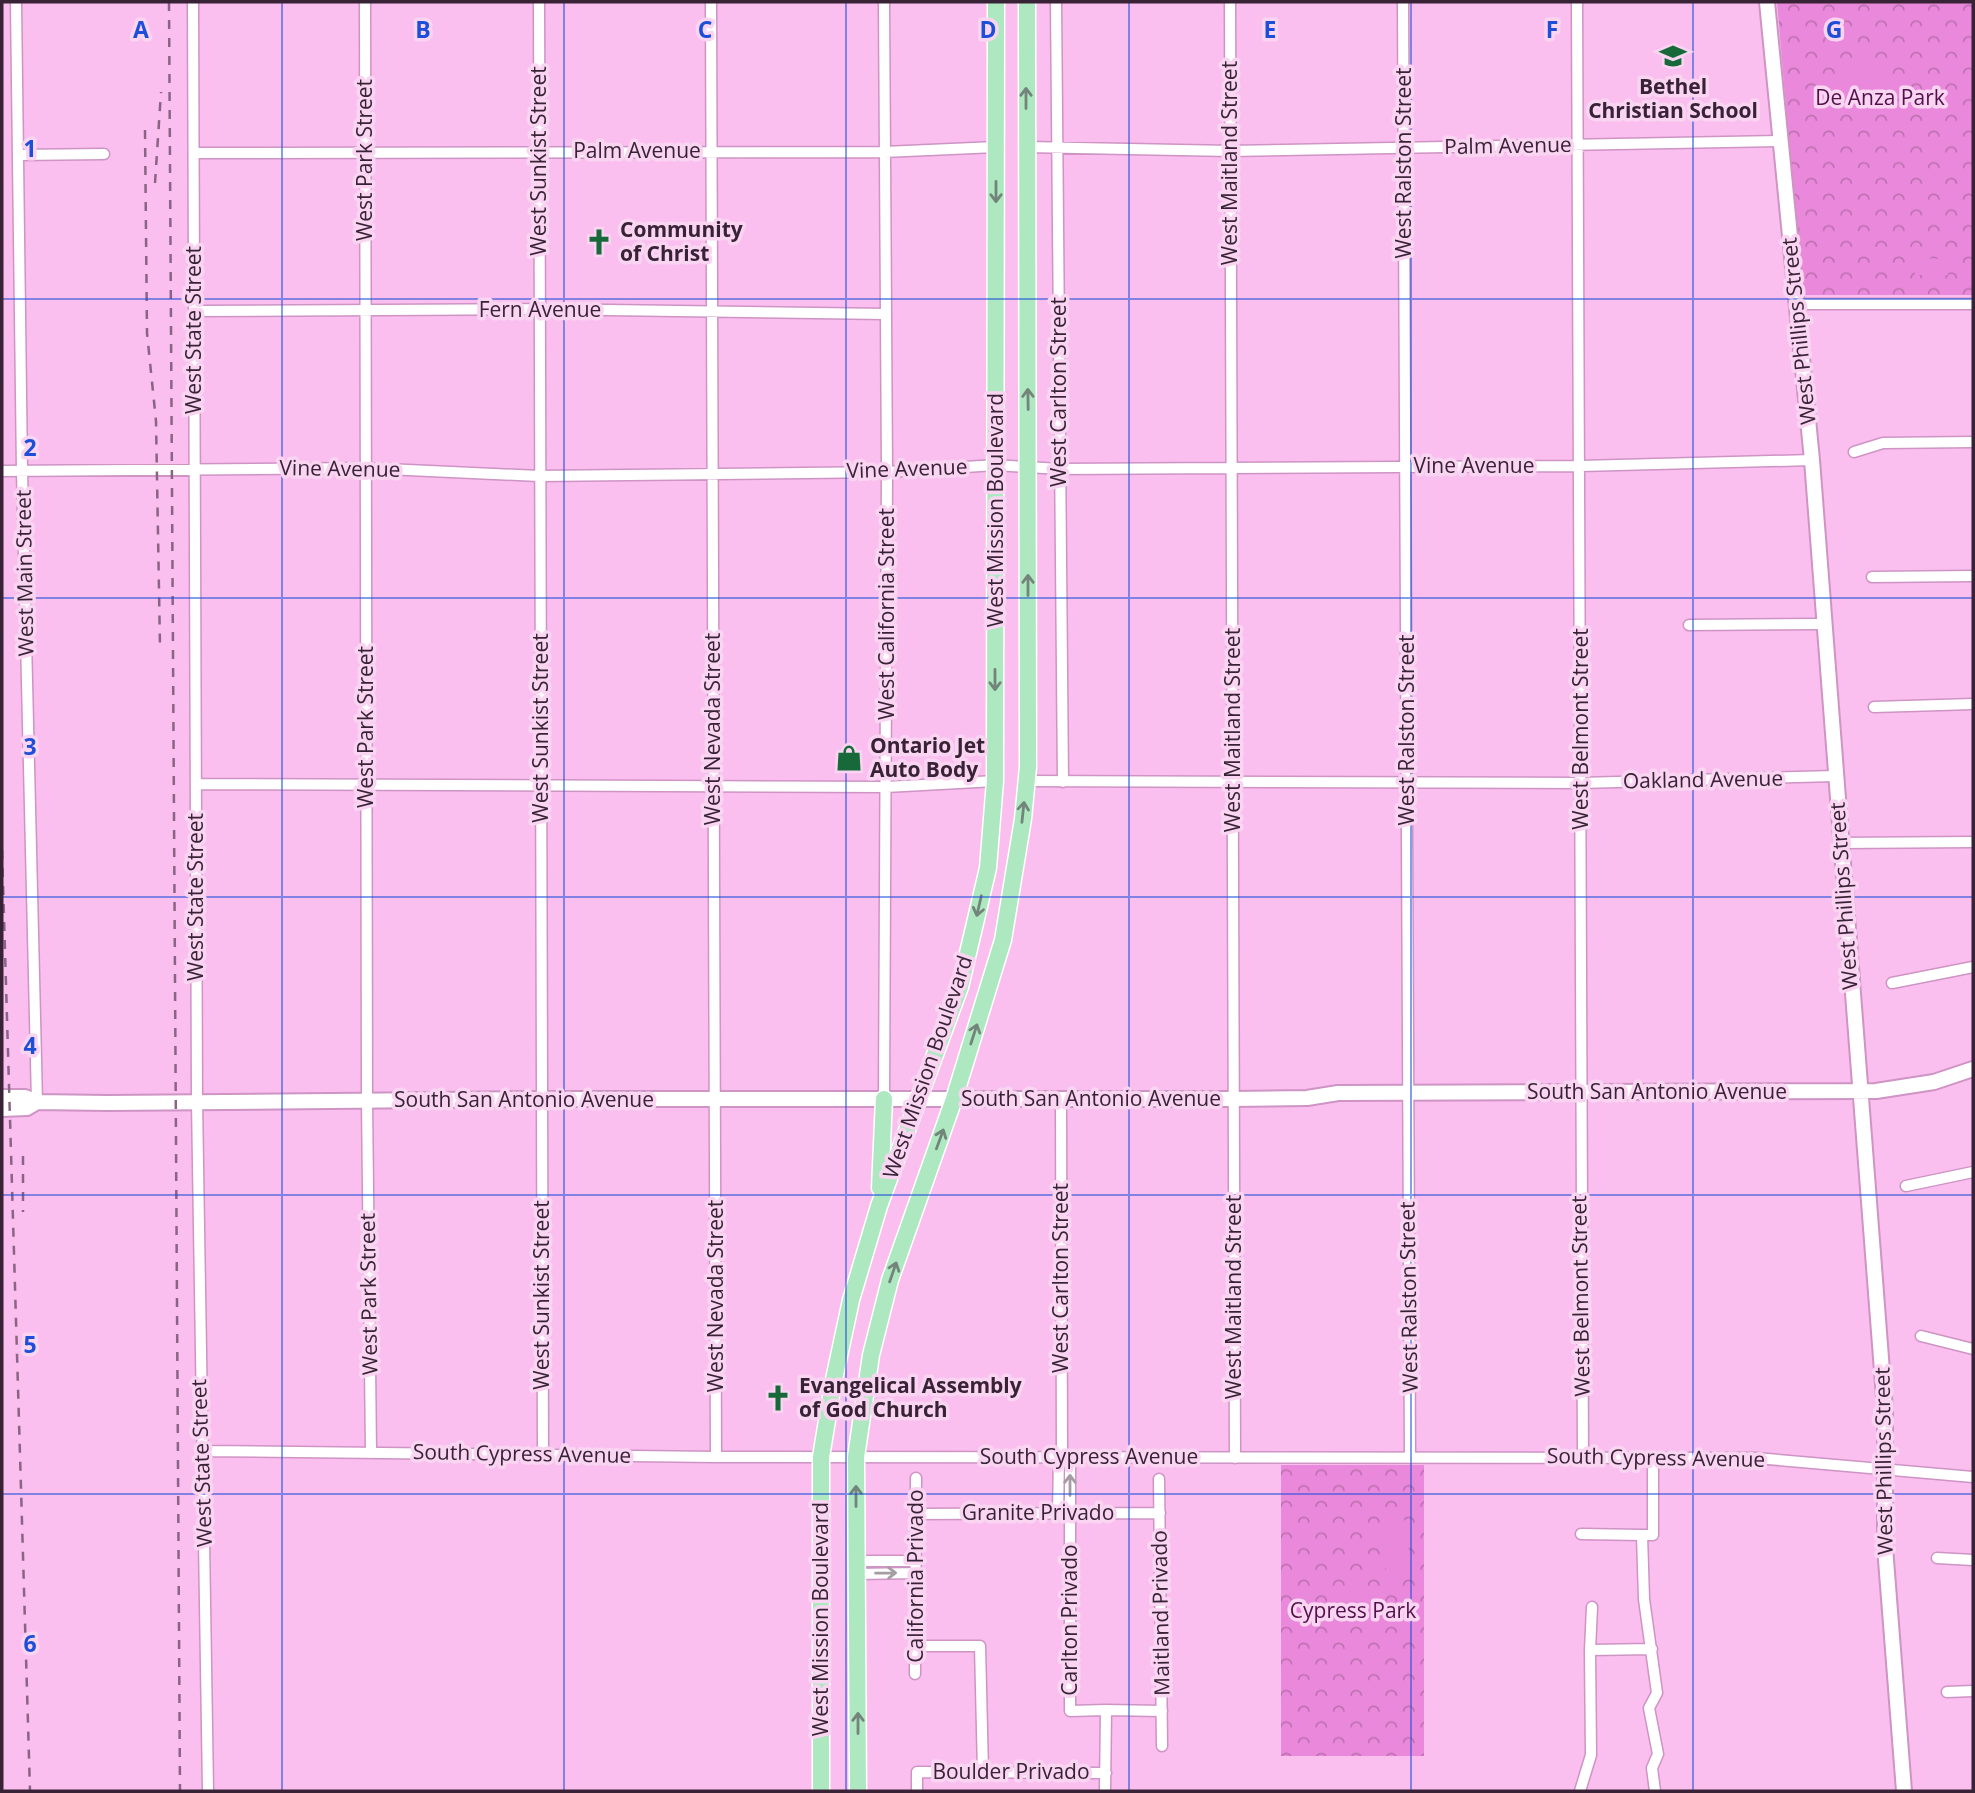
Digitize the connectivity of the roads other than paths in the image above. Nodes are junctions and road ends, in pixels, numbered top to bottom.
1 (16, 2) edge
2 (193, 2) edge
3 (365, 2) edge
4 (539, 2) edge
5 (711, 2) edge
6 (884, 2) edge
7 (996, 2) edge
8 (1027, 2) edge
9 (1056, 2) edge
10 (1230, 2) edge
11 (1403, 2) edge
12 (1577, 2) edge
13 (1767, 2) edge
14 (1779, 141) junction
15 (1578, 145) junction
16 (996, 147) junction
17 (1026, 147) junction
18 (1057, 148) junction
19 (1404, 148) junction
20 (710, 150) junction
21 (1231, 151) junction
22 (364, 152) junction
23 (539, 152) junction
24 (884, 152) junction
25 (194, 153) junction
26 (104, 154) dead end
27 (18, 155) junction
28 (1797, 304) junction
29 (1973, 304) edge
30 (538, 309) junction
31 (195, 311) junction
32 (365, 311) junction
33 (714, 311) junction
34 (886, 314) junction
35 (1973, 442) edge
36 (1854, 452) dead end
37 (1812, 460) junction
38 (996, 465) junction
39 (1406, 466) junction
40 (1580, 466) junction
41 (1029, 467) junction
42 (365, 468) junction
43 (1230, 468) junction
44 (194, 469) junction
45 (1059, 469) junction
46 (2, 471) edge
47 (22, 471) junction
48 (887, 472) junction
49 (714, 473) junction
50 (540, 476) junction
51 (1973, 576) edge
52 (1872, 577) dead end
53 (1824, 624) junction
54 (1689, 625) dead end
55 (1973, 704) edge
56 (1874, 707) dead end
57 (1835, 776) junction
58 (1407, 780) junction
59 (995, 781) junction
60 (1026, 781) junction
61 (1063, 782) junction
62 (1234, 782) junction
63 (1581, 783) junction
64 (196, 784) junction
65 (366, 784) junction
66 (542, 786) junction
67 (713, 786) junction
68 (886, 787) junction
69 (1973, 842) edge
70 (1839, 843) junction
71 (1973, 967) edge
72 (1892, 983) dead end
73 (1973, 1069) edge
74 (1858, 1091) junction
75 (1406, 1093) junction
76 (1579, 1093) junction
77 (2, 1097) edge
78 (541, 1099) junction
79 (919, 1099) junction
80 (954, 1099) junction
81 (715, 1100) junction
82 (884, 1100) junction
83 (1061, 1100) junction
84 (1232, 1100) junction
85 (197, 1101) junction
86 (367, 1101) junction
87 (37, 1102) junction
88 (2, 1109) edge
89 (1973, 1172) edge
90 (1906, 1186) dead end
91 (879, 1206) junction
92 (1921, 1336) dead end
93 (1973, 1349) edge
94 (205, 1451) junction
95 (371, 1452) junction
96 (543, 1454) junction
97 (1063, 1456) junction
98 (716, 1457) junction
99 (821, 1457) junction
100 (856, 1457) junction
101 (1583, 1457) junction
102 (1653, 1457) junction
103 (1235, 1458) junction
104 (1410, 1458) junction
105 (1887, 1468) junction
106 (1973, 1477) edge
107 (916, 1479) dead end
108 (1159, 1479) dead end
109 (1160, 1513) junction
110 (916, 1514) junction
111 (1058, 1514) junction
112 (1070, 1514) junction
113 (1581, 1534) dead end
114 (1642, 1535) junction
115 (1937, 1558) dead end
116 (1973, 1560) edge
117 (916, 1561) junction
118 (857, 1567) junction
119 (916, 1573) junction
120 (1592, 1607) dead end
121 (916, 1646) junction
122 (1652, 1649) junction
123 (1590, 1650) junction
124 (915, 1674) dead end
125 (1973, 1691) edge
126 (1947, 1692) dead end
127 (1106, 1710) junction
128 (1162, 1711) junction
129 (1163, 1746) dead end
130 (983, 1772) junction
131 (1106, 1773) junction
132 (208, 1791) edge
133 (821, 1791) edge
134 (858, 1791) edge
135 (917, 1791) edge
136 (1105, 1791) edge
137 (1580, 1791) edge
138 (1654, 1791) edge
139 (1904, 1791) edge

1 - 27 street, West Main Street
2 - 25 street, West State Street
3 - 22 street, West Park Street
4 - 23 street, West Sunkist Street
5 - 20 street, West Nevada Street
6 - 24 street, West California Street
7 - 16 main road, West Mission Boulevard
17 -> 8 main road, West Mission Boulevard
9 - 18 street, West Carlton Street
10 - 21 street, West Maitland Street
11 - 19 street, West Ralston Street
12 - 15 street, West Belmont Street
13 - 14 street, West Phillips Street
14 - 15 street, Palm Avenue
14 - 28 street, West Phillips Street
15 - 19 street, Palm Avenue
15 - 40 street, West Belmont Street
16 - 24 street, Palm Avenue
16 -> 38 main road, West Mission Boulevard
17 - 18 street, Palm Avenue
41 -> 17 main road, West Mission Boulevard
18 - 21 street, Palm Avenue
18 - 45 street, West Carlton Street
19 - 21 street, Palm Avenue
19 - 39 street, West Ralston Street
20 - 23 street, Palm Avenue
20 - 24 street, Palm Avenue
20 - 33 street, West Nevada Street
21 - 43 street, West Maitland Street
22 - 23 street, Palm Avenue
22 - 25 street, Palm Avenue
22 - 32 street, West Park Street
23 - 30 street, West Sunkist Street
24 - 34 street, West California Street
25 - 31 street, West State Street
26 - 27 street
27 - 47 street, West Main Street
28 - 29 street
28 - 37 street, West Phillips Street
30 - 32 street, Fern Avenue
30 - 33 street, Fern Avenue
30 - 50 street, West Sunkist Street
31 - 32 street, Fern Avenue
31 - 44 street, West State Street
32 - 42 street, West Park Street
33 - 34 street, Fern Avenue
33 - 49 street, West Nevada Street
34 - 48 street, West California Street
35 - 36 street
37 - 40 street, Vine Avenue
37 - 53 street, West Phillips Street
38 - 41 street, Vine Avenue
38 - 48 street, Vine Avenue
38 -> 59 main road, West Mission Boulevard
39 - 40 street, Vine Avenue
39 - 43 street, Vine Avenue
39 - 58 street, West Ralston Street
40 - 63 street, West Belmont Street
41 - 45 street, Vine Avenue
60 -> 41 main road, West Mission Boulevard
42 - 44 street, Vine Avenue
42 - 50 street, Vine Avenue
42 - 65 street, West Park Street
43 - 45 street, Vine Avenue
43 - 62 street, West Maitland Street
44 - 47 street, Vine Avenue
44 - 64 street, West State Street
45 - 61 street, West Carlton Street
46 - 47 street, Vine Avenue
47 - 87 street, West Main Street
48 - 49 street, Vine Avenue
48 - 68 street, West California Street
49 - 50 street, Vine Avenue
49 - 67 street, West Nevada Street
50 - 66 street, West Sunkist Street
51 - 52 street
53 - 54 street
53 - 57 street, West Phillips Street
55 - 56 street
57 - 63 street, Oakland Avenue
57 - 70 street, West Phillips Street
58 - 62 street, Oakland Avenue
58 - 63 street, Oakland Avenue
58 - 75 street, West Ralston Street
59 - 68 street
59 -> 79 main road, West Mission Boulevard
60 - 61 street, Oakland Avenue
80 -> 60 main road, West Mission Boulevard
61 - 62 street, Oakland Avenue
62 - 84 street, West Maitland Street
63 - 76 street, West Belmont Street
64 - 65 street
64 - 85 street, West State Street
65 - 66 street
65 - 86 street, West Park Street
66 - 67 street
66 - 78 street, West Sunkist Street
67 - 68 street
67 - 81 street, West Nevada Street
68 - 82 street, West California Street
69 - 70 street
70 - 74 street, West Phillips Street
71 - 72 street
73 - 74 street, South San Antonio Avenue
74 - 76 street, South San Antonio Avenue
74 - 105 street, West Phillips Street
75 - 76 street, South San Antonio Avenue
75 - 84 street, South San Antonio Avenue
75 - 104 street, West Ralston Street
76 - 101 street, West Belmont Street
77 - 87 street, South San Antonio Avenue
78 - 81 street, South San Antonio Avenue
78 - 86 street, South San Antonio Avenue
78 - 96 street, West Sunkist Street
79 - 80 street, South San Antonio Avenue
79 - 82 street, South San Antonio Avenue
79 - 91 main road, West Mission Boulevard
80 - 83 street, South San Antonio Avenue
100 -> 80 main road, West Mission Boulevard
81 - 82 street, South San Antonio Avenue
81 - 98 street, West Nevada Street
82 - 91 main road
83 - 84 street, South San Antonio Avenue
83 - 97 street, West Carlton Street
84 - 103 street, West Maitland Street
85 - 86 street, South San Antonio Avenue
85 - 87 street, South San Antonio Avenue
85 - 94 street, West State Street
86 - 95 street, West Park Street
87 - 88 street, South San Antonio Avenue
89 - 90 street
91 - 99 main road, West Mission Boulevard
92 - 93 street
94 - 95 street, South Cypress Avenue
94 - 132 street, West State Street
95 - 96 street, South Cypress Avenue
96 - 98 street, South Cypress Avenue
97 - 100 street, South Cypress Avenue
97 - 103 street, South Cypress Avenue
97 - 111 street, Carlton Privado
112 -> 97 street, Carlton Privado
98 - 99 street, South Cypress Avenue
99 - 100 street, South Cypress Avenue
99 - 133 main road, West Mission Boulevard
118 -> 100 main road, West Mission Boulevard
101 - 102 street, South Cypress Avenue
101 - 104 street, South Cypress Avenue
102 - 105 street, South Cypress Avenue
102 - 114 street
103 - 104 street, South Cypress Avenue
105 - 106 street, South Cypress Avenue
105 - 139 street, West Phillips Street
107 - 110 street, California Privado
108 - 109 street, Maitland Privado
109 - 112 street, Granite Privado
109 - 128 street, Maitland Privado
110 - 111 street, Granite Privado
110 - 117 street, California Privado
111 - 112 street, Granite Privado
112 - 127 street, Carlton Privado
113 - 114 street
114 - 122 street
115 - 116 street
117 - 118 street
117 - 119 street, California Privado
118 -> 119 street
134 -> 118 main road, West Mission Boulevard
119 - 121 street, California Privado
120 - 123 street
121 - 124 street, California Privado
121 - 130 street
122 - 123 street
122 - 138 street
123 - 137 street
125 - 126 street
127 - 128 street
127 - 131 street, Carlton Privado
128 - 129 street, Maitland Privado
130 - 131 street, Boulder Privado
130 - 135 street, Boulder Privado
131 - 136 street, Carlton Privado

